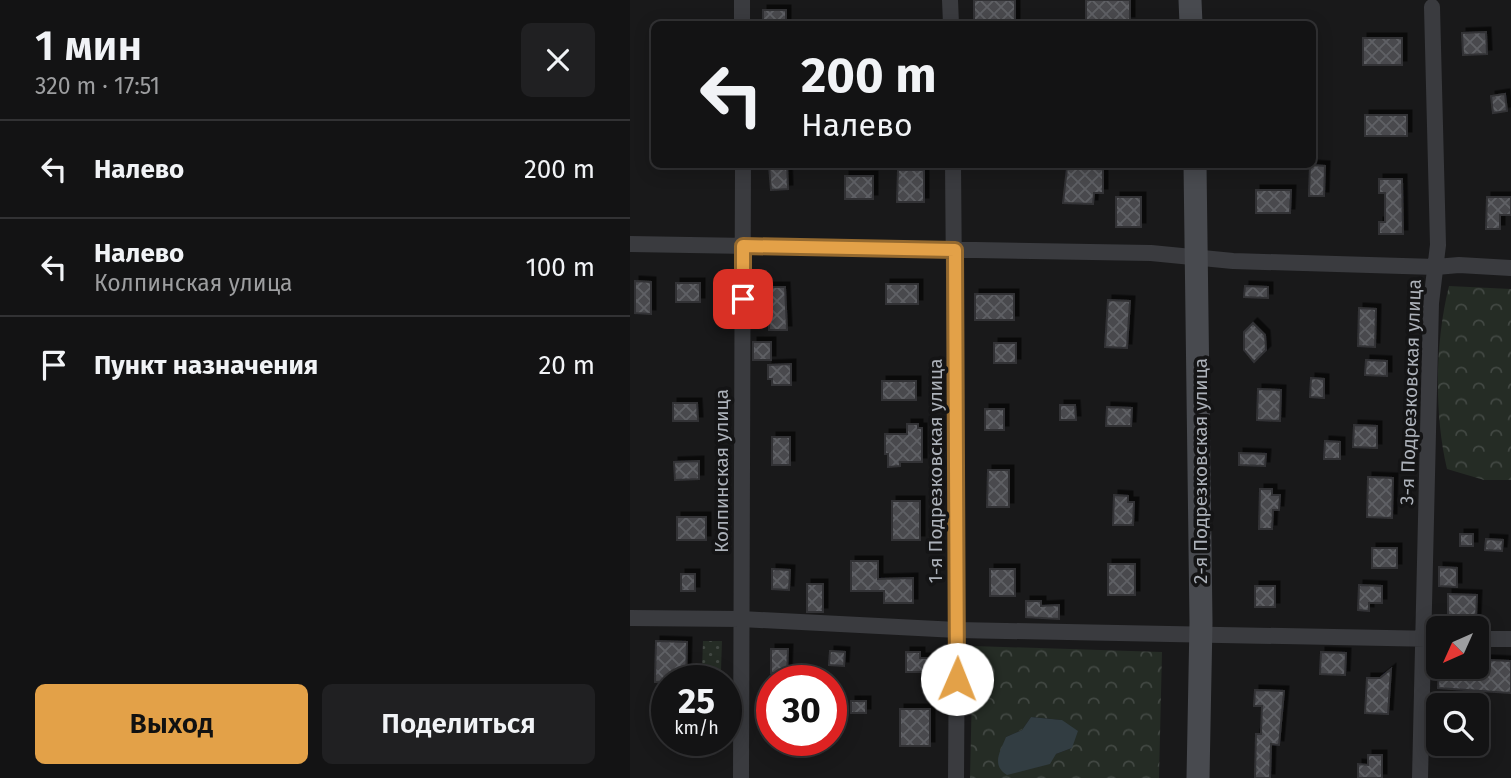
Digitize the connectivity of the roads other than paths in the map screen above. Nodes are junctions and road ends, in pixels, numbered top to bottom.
1 (742, 0) edge
2 (950, 0) edge
3 (1191, 0) edge
4 (1432, 7) dead end
5 (742, 21) edge
6 (951, 21) edge
7 (1191, 21) edge
8 (743, 168) edge
9 (953, 168) edge
10 (1195, 168) edge
11 (630, 244) edge
12 (743, 246) junction
13 (955, 250) junction
14 (1198, 258) junction
15 (1436, 267) junction
16 (1511, 268) edge
17 (1431, 616) edge
18 (630, 618) edge
19 (741, 618) junction
20 (957, 630) junction
21 (1201, 634) junction
22 (1426, 639) edge
23 (1489, 639) edge
24 (1511, 639) edge
25 (1428, 679) edge
26 (741, 778) edge
27 (956, 778) edge
28 (1198, 778) edge
29 (1420, 778) edge

1 - 5 street
2 - 6 street
3 - 7 street
4 - 15 street, 3-я Подрезковская улица
8 - 12 street, Колпинская улица
9 - 13 street, 1-я Подрезковская улица
10 - 14 street, 2-я Подрезковская улица
11 - 12 street
12 - 13 street
12 - 19 street, Колпинская улица
13 - 14 street
13 - 20 street, 1-я Подрезковская улица
14 - 15 street
14 - 21 street, 2-я Подрезковская улица
15 - 16 street
15 - 17 street, 3-я Подрезковская улица
18 - 19 street
19 - 20 street
19 - 26 street, Колпинская улица
20 - 21 street
20 - 27 street, 1-я Подрезковская улица
21 - 22 street
21 - 28 street, 2-я Подрезковская улица
23 - 24 street
25 - 29 street, 3-я Подрезковская улица

